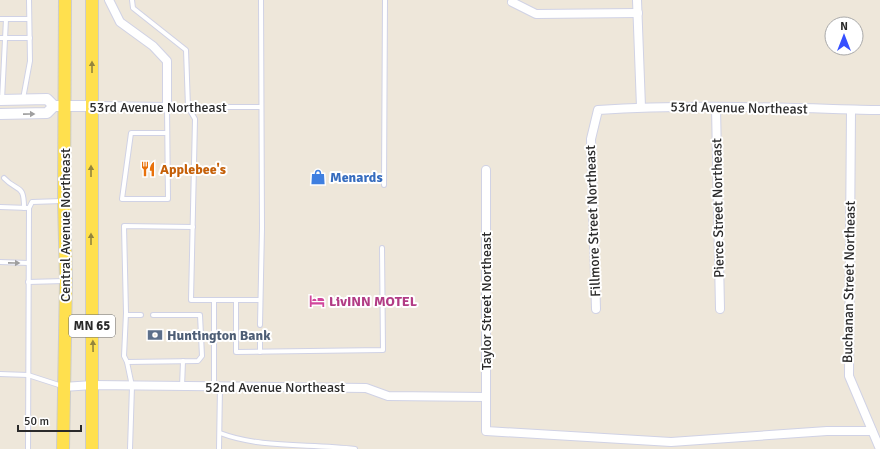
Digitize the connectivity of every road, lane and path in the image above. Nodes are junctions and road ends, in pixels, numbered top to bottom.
1 (29, 0) edge
2 (65, 0) edge
3 (92, 0) edge
4 (109, 0) edge
5 (132, 0) edge
6 (261, 0) edge
7 (385, 0) edge
8 (637, 0) edge
9 (512, 2) dead end
10 (638, 12) junction
11 (0, 19) edge
12 (6, 19) junction
13 (29, 19) junction
14 (2, 38) edge
15 (30, 38) junction
16 (2, 85) edge
17 (23, 99) junction
18 (1, 100) edge
19 (59, 106) junction
20 (91, 106) junction
21 (167, 107) junction
22 (261, 107) junction
23 (641, 107) junction
24 (716, 107) junction
25 (188, 108) junction
26 (598, 110) joint
27 (851, 110) junction
28 (880, 110) edge
29 (0, 114) edge
30 (167, 133) junction
31 (486, 170) dead end
32 (4, 178) dead end
33 (384, 185) dead end
34 (64, 201) junction
35 (0, 207) edge
36 (26, 208) junction
37 (193, 227) junction
38 (382, 248) dead end
39 (0, 262) edge
40 (28, 263) junction
41 (66, 281) junction
42 (28, 282) junction
43 (214, 300) junction
44 (236, 300) junction
45 (260, 300) junction
46 (596, 309) dead end
47 (720, 309) dead end
48 (126, 315) junction
49 (141, 315) dead end
50 (153, 315) dead end
51 (260, 325) dead end
52 (260, 339) dead end
53 (260, 352) junction
54 (183, 361) junction
55 (127, 362) junction
56 (0, 374) edge
57 (28, 375) junction
58 (93, 385) junction
59 (132, 386) junction
60 (63, 387) junction
61 (182, 387) junction
62 (217, 387) junction
63 (486, 397) junction
64 (872, 431) junction
65 (220, 433) junction
66 (266, 444) junction
67 (287, 447) edge
68 (879, 447) edge
69 (28, 449) edge
70 (63, 449) edge
71 (92, 449) edge
72 (130, 449) edge
73 (219, 449) edge
74 (266, 449) edge
75 (355, 449) edge

1 - 13 lane
2 - 19 main road, Central Avenue Northeast / MN 65
20 -> 3 main road, Central Avenue Northeast / MN 65
4 - 21 street
5 - 25 lane
6 - 22 lane
7 - 33 lane
8 - 10 street
9 - 10 street
10 - 23 street
11 - 12 lane
12 - 13 lane
12 - 14 lane
13 - 15 lane
14 - 15 lane
14 - 16 lane
15 - 17 lane
16 - 18 lane
17 - 18 street, 53rd Avenue Northeast
17 - 19 street, 53rd Avenue Northeast
19 - 20 street, 53rd Avenue Northeast
29 -> 19 street, 53rd Avenue Northeast
19 - 34 main road, Central Avenue Northeast / MN 65
20 - 21 street, 53rd Avenue Northeast
58 -> 20 main road, Central Avenue Northeast / MN 65
21 - 25 lane, 53rd Avenue Northeast
21 - 30 lane
22 - 25 lane, 53rd Avenue Northeast
22 - 45 lane
23 - 24 street, 53rd Avenue Northeast
23 - 26 street, 53rd Avenue Northeast
24 - 27 street, 53rd Avenue Northeast
24 - 47 street, Pierce Street Northeast
25 - 37 lane
26 - 46 street, Fillmore Street Northeast
27 - 28 street, 53rd Avenue Northeast
27 - 64 street, Buchanan Street Northeast
30 - 30 lane
31 - 63 street, Taylor Street Northeast
32 - 36 lane
34 - 36 lane
34 - 41 main road, Central Avenue Northeast / MN 65
35 - 36 lane
36 - 40 lane
37 - 43 lane
37 - 48 lane
38 - 53 lane
39 -> 40 lane
40 - 42 lane
41 - 42 lane
41 - 60 main road, Central Avenue Northeast / MN 65
42 - 57 lane
43 - 44 lane
43 - 62 lane
44 - 45 lane
44 - 53 lane
45 - 51 lane
48 - 49 lane
48 - 55 lane
50 - 54 lane
52 - 53 lane
54 - 55 lane
54 - 61 lane
55 - 59 lane
56 - 57 lane
57 - 60 lane
57 - 69 lane
58 - 59 street, 52nd Avenue Northeast
58 - 60 street, 52nd Avenue Northeast
58 - 71 main road, Central Avenue Northeast / MN 65
59 - 61 street, 52nd Avenue Northeast
59 - 72 lane
60 - 70 main road, Central Avenue Northeast / MN 65
61 - 62 street, 52nd Avenue Northeast
62 - 63 street, 52nd Avenue Northeast
62 - 65 lane
63 - 64 street, Taylor Street Northeast
64 - 68 street, Buchanan Street Northeast
65 - 66 lane
65 - 73 lane
66 - 67 lane
66 - 74 lane
67 - 75 lane

